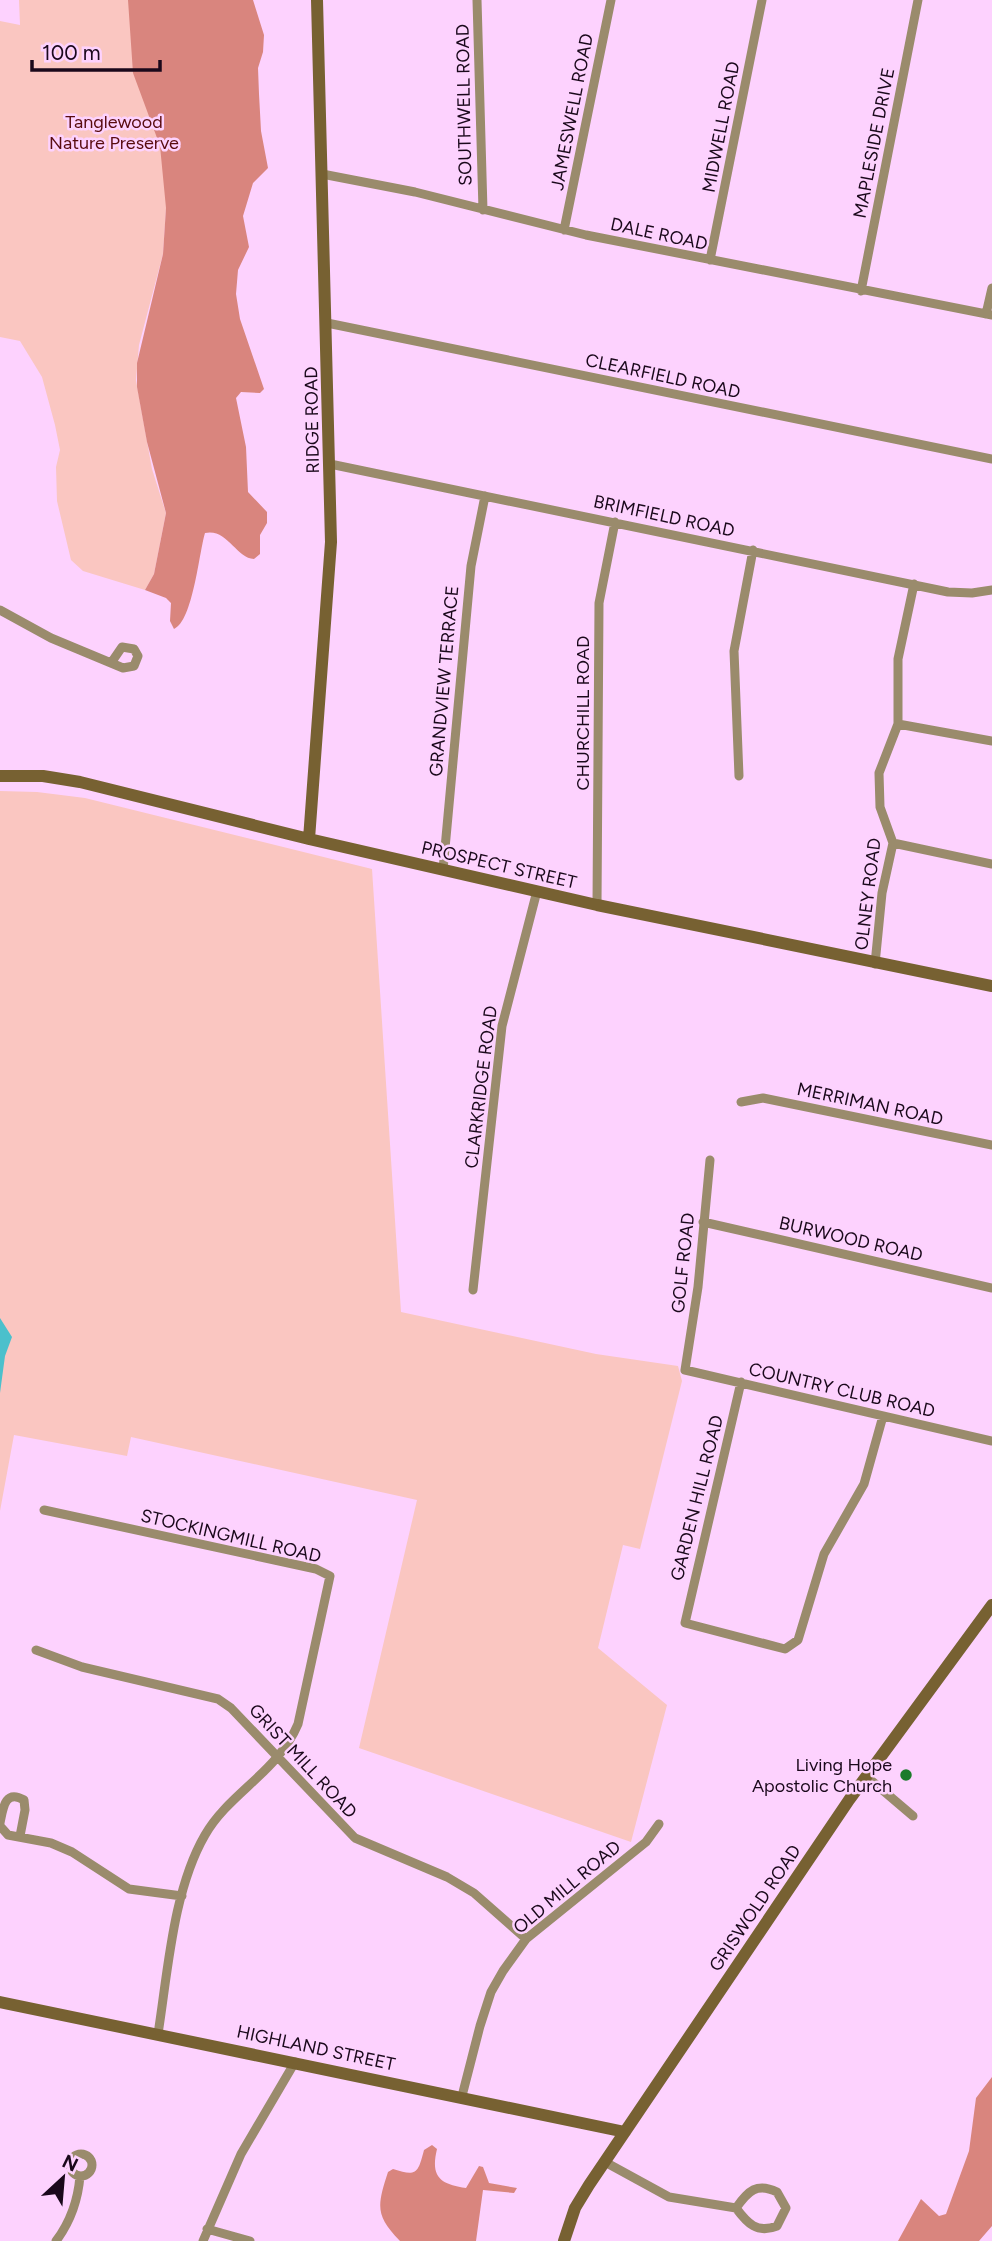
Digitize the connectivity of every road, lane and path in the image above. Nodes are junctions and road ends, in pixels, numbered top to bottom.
1 (317, 0) edge
2 (477, 0) edge
3 (611, 0) edge
4 (762, 0) edge
5 (918, 0) edge
6 (322, 174) junction
7 (483, 210) junction
8 (564, 230) junction
9 (710, 260) junction
10 (992, 288) edge
11 (861, 291) junction
12 (989, 315) edge
13 (327, 323) junction
14 (992, 459) edge
15 (330, 464) junction
16 (485, 496) junction
17 (615, 522) junction
18 (753, 550) junction
19 (914, 584) junction
20 (992, 590) edge
21 (0, 610) edge
22 (111, 663) dead end
23 (898, 724) junction
24 (992, 741) edge
25 (0, 776) edge
26 (739, 776) dead end
27 (309, 839) junction
28 (893, 843) junction
29 (992, 864) edge
30 (443, 870) junction
31 (537, 891) junction
32 (597, 905) junction
33 (875, 964) junction
34 (992, 986) edge
35 (741, 1102) dead end
36 (992, 1145) edge
37 (710, 1160) dead end
38 (703, 1222) junction
39 (992, 1288) edge
40 (472, 1290) dead end
41 (685, 1370) joint
42 (741, 1382) junction
43 (883, 1416) junction
44 (992, 1441) edge
45 (44, 1510) dead end
46 (992, 1605) edge
47 (36, 1650) dead end
48 (277, 1759) junction
49 (866, 1776) junction
50 (913, 1816) dead end
51 (0, 1824) edge
52 (659, 1824) dead end
53 (20, 1836) junction
54 (182, 1896) junction
55 (526, 1939) junction
56 (0, 2002) edge
57 (158, 2034) junction
58 (295, 2062) junction
59 (462, 2096) junction
60 (625, 2133) junction
61 (605, 2162) junction
62 (80, 2176) dead end
63 (736, 2208) junction
64 (207, 2229) junction
65 (56, 2241) edge
66 (203, 2241) edge
67 (250, 2241) edge
68 (564, 2241) edge

1 - 6 street, RIDGE ROAD
2 - 7 street, SOUTHWELL ROAD
3 - 8 street, JAMESWELL ROAD
4 - 9 street, MIDWELL ROAD
5 - 11 street, MAPLESIDE DRIVE
6 - 7 street, DALE ROAD
6 - 13 street, RIDGE ROAD
7 - 8 street, DALE ROAD
8 - 9 street, DALE ROAD
9 - 11 street, DALE ROAD
10 - 12 street
11 - 12 street, DALE ROAD
13 - 14 street, CLEARFIELD ROAD
13 - 15 street, RIDGE ROAD
15 - 16 street, BRIMFIELD ROAD
15 - 27 street, RIDGE ROAD
16 - 17 street, BRIMFIELD ROAD
16 - 30 street, GRANDVIEW TERRACE
17 - 18 street, BRIMFIELD ROAD
17 - 32 street, CHURCHILL ROAD
18 - 19 street, BRIMFIELD ROAD
18 - 26 street
19 - 20 street, BRIMFIELD ROAD
19 - 23 street, OLNEY ROAD
21 - 22 street
23 - 24 street
23 - 28 street, OLNEY ROAD
25 - 27 street, PROSPECT STREET
27 - 30 street, PROSPECT STREET
28 - 29 street
28 - 33 street, OLNEY ROAD
30 - 31 street, PROSPECT STREET
31 - 32 street, PROSPECT STREET
31 - 40 street, CLARKRIDGE ROAD
32 - 33 street, PROSPECT STREET
33 - 34 street, PROSPECT STREET
35 - 36 street, MERRIMAN ROAD
37 - 38 street, GOLF ROAD
38 - 39 street, BURWOOD ROAD
38 - 41 street, GOLF ROAD
41 - 42 street, COUNTRY CLUB ROAD
42 - 43 street, COUNTRY CLUB ROAD
42 - 43 street, GARDEN HILL ROAD
43 - 44 street, COUNTRY CLUB ROAD
45 - 48 street, STOCKINGMILL ROAD
46 - 49 street, GRISWOLD ROAD
47 - 48 street, GRIST MILL ROAD
48 - 54 street, STOCKINGMILL ROAD
48 - 55 street, GRIST MILL ROAD
49 - 50 street
49 - 60 street, GRISWOLD ROAD
51 - 53 street
51 - 53 street
52 - 55 street, OLD MILL ROAD
53 - 54 street
54 - 57 street, STOCKINGMILL ROAD
55 - 59 street, OLD MILL ROAD
56 - 57 street, HIGHLAND STREET
57 - 58 street, HIGHLAND STREET
58 - 59 street, HIGHLAND STREET
58 - 64 street
59 - 60 street, HIGHLAND STREET
60 - 61 street, GRISWOLD ROAD
61 - 63 street
61 - 68 street, GRISWOLD ROAD
62 - 65 street
63 - 63 street
64 - 66 street
64 - 67 street

